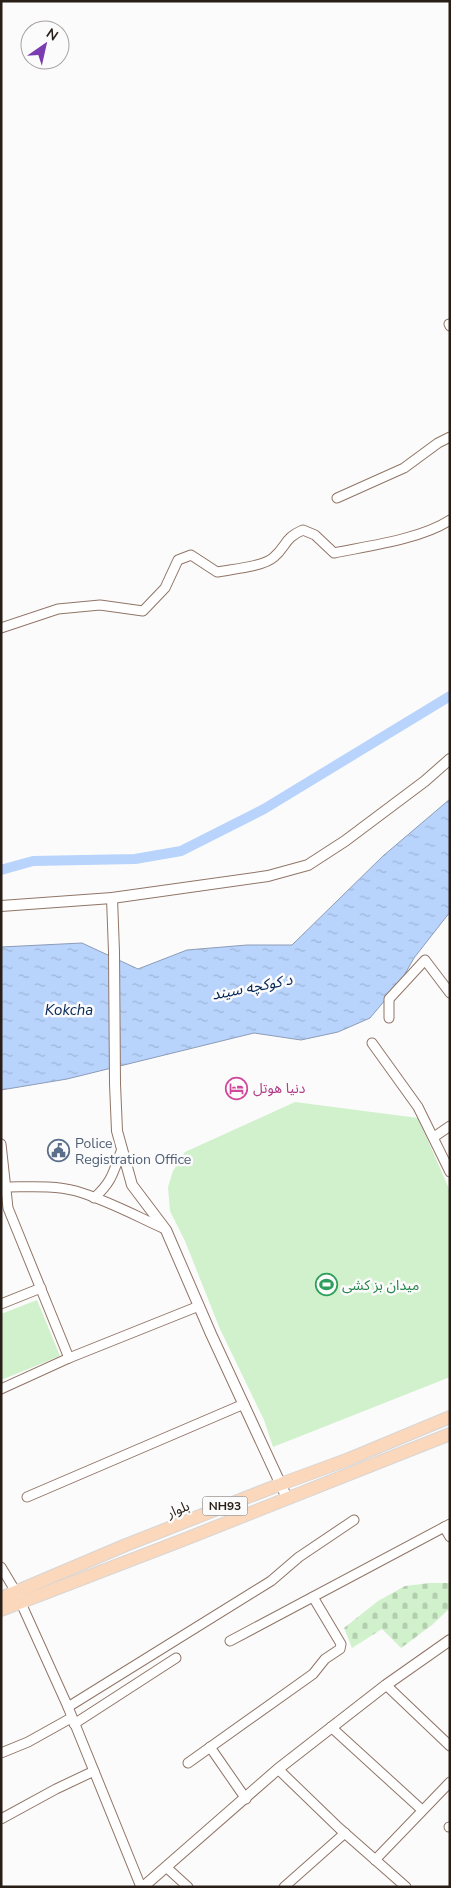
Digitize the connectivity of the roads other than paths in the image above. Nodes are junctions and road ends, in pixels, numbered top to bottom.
1 (450, 438) edge
2 (337, 498) dead end
3 (450, 520) edge
4 (1, 628) edge
5 (450, 759) edge
6 (112, 898) junction
7 (1, 906) edge
8 (450, 993) edge
9 (388, 1018) dead end
10 (372, 1043) dead end
11 (450, 1126) edge
12 (434, 1137) junction
13 (1, 1144) edge
14 (122, 1150) junction
15 (450, 1172) edge
16 (4, 1188) edge
17 (94, 1198) junction
18 (166, 1230) junction
19 (41, 1288) junction
20 (1, 1304) edge
21 (199, 1306) junction
22 (68, 1358) junction
23 (1, 1389) edge
24 (244, 1404) junction
25 (450, 1417) edge
26 (450, 1434) edge
27 (281, 1484) junction
28 (27, 1497) dead end
29 (287, 1498) junction
30 (354, 1520) dead end
31 (447, 1526) edge
32 (450, 1537) edge
33 (1, 1567) edge
34 (18, 1597) junction
35 (313, 1597) junction
36 (1, 1598) edge
37 (1, 1610) edge
38 (230, 1641) dead end
39 (448, 1645) edge
40 (176, 1658) dead end
41 (386, 1685) junction
42 (68, 1707) junction
43 (73, 1721) junction
44 (331, 1727) junction
45 (450, 1746) edge
46 (210, 1747) junction
47 (1, 1753) edge
48 (188, 1763) dead end
49 (278, 1769) junction
50 (94, 1770) junction
51 (450, 1782) edge
52 (246, 1799) junction
53 (422, 1810) junction
54 (1, 1819) edge
55 (345, 1833) junction
56 (376, 1860) junction
57 (166, 1867) junction
58 (404, 1886) edge
59 (142, 1887) edge
60 (188, 1887) edge
61 (284, 1887) edge

1 - 2 street
3 - 4 street
5 - 6 street
6 - 7 street
6 - 14 street
8 - 9 street
10 - 12 street
11 - 12 street
12 - 15 street
13 - 16 street
14 - 17 street
14 - 18 street
16 - 17 street
16 - 19 street
17 - 18 street
18 - 21 street
19 - 20 street
19 - 22 street
21 - 22 street
21 - 24 street
22 - 23 street
24 - 27 street
24 - 28 street
25 - 27 main road, بلوار / NH93
26 - 29 main road, بلوار / NH93
27 - 29 street
27 - 34 main road, بلوار / NH93
29 - 34 main road, بلوار / NH93
30 - 42 street
31 - 32 street
31 - 35 street
33 - 34 street
34 - 36 main road, بلوار / NH93
34 - 37 main road, بلوار / NH93
34 - 42 street
35 - 38 street
35 - 46 street
39 - 41 street
40 - 43 street
41 - 44 street
41 - 45 street
42 - 43 street
43 - 47 street
43 - 50 street
44 - 49 street
44 - 53 street
46 - 48 street
46 - 52 street
49 - 52 street
49 - 55 street
50 - 54 street
50 - 59 street
51 - 53 street
52 - 57 street
53 - 56 street
55 - 56 street
55 - 61 street
56 - 58 street
57 - 59 street
57 - 60 street

